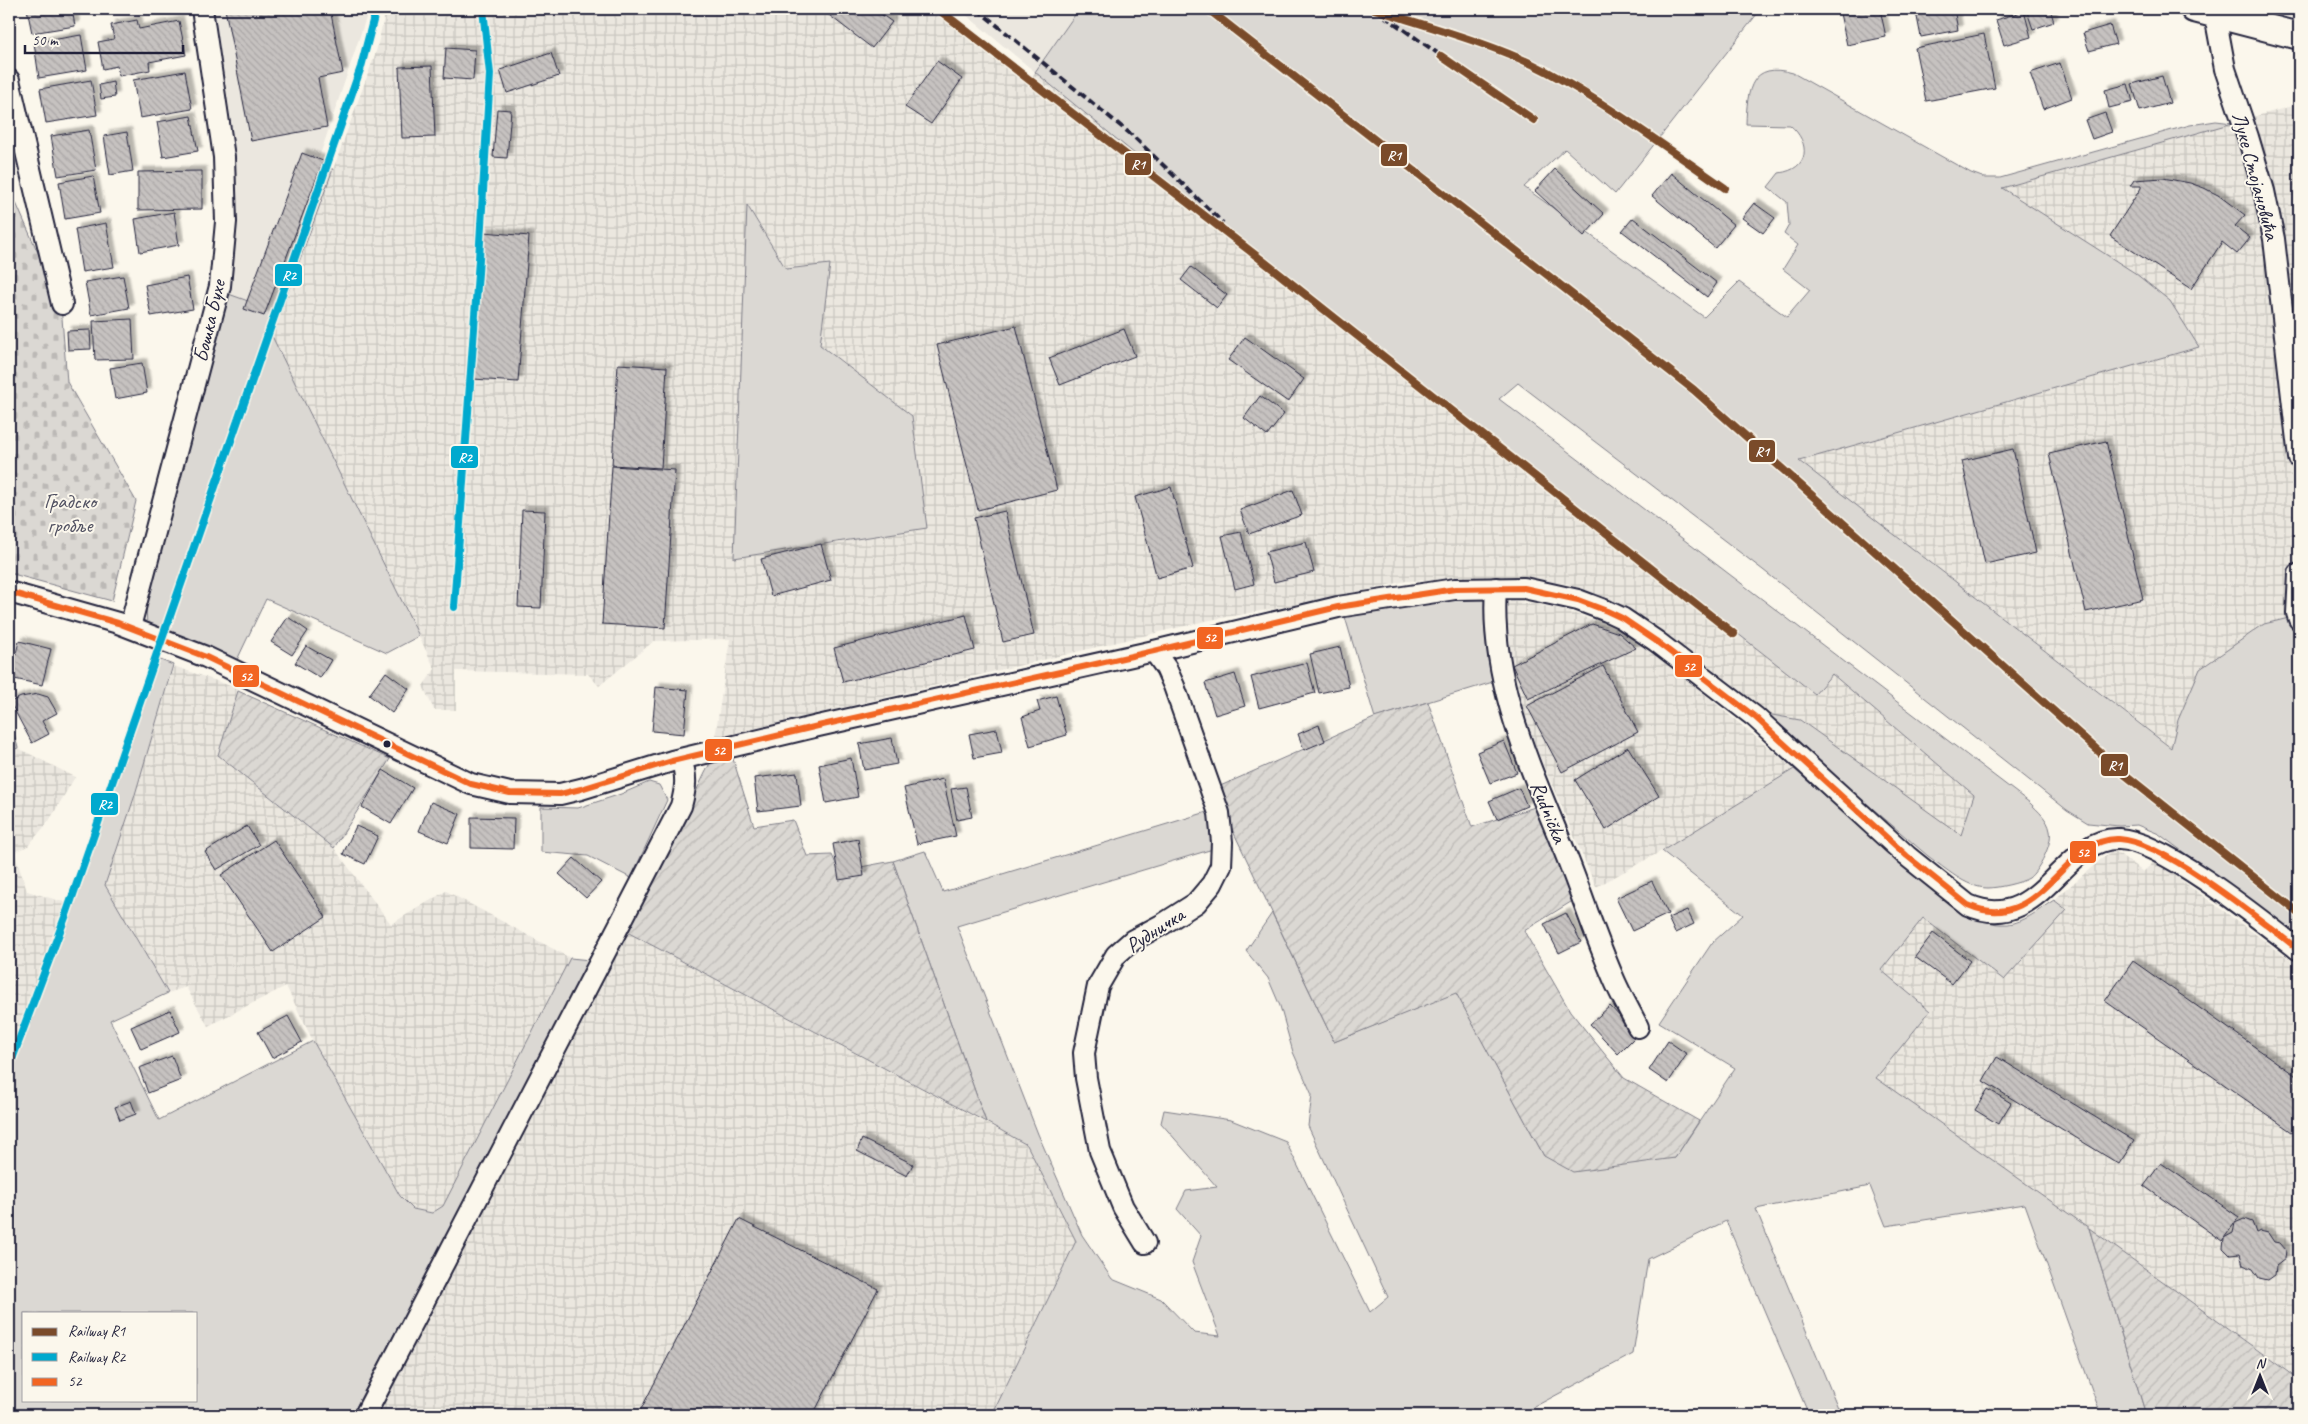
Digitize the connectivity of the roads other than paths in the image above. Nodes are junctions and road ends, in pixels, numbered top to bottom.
1 (202, 9) edge
2 (2204, 12) edge
3 (2299, 36) edge
4 (9, 80) edge
5 (62, 304) dead end
6 (2299, 458) edge
7 (2299, 574) edge
8 (1496, 588) junction
9 (9, 592) edge
10 (2299, 619) edge
11 (130, 627) junction
12 (1154, 651) junction
13 (681, 759) junction
14 (2299, 950) edge
15 (1638, 1027) dead end
16 (1146, 1243) dead end
17 (365, 1415) edge

1 - 11 street, Бошка Бухе
2 - 3 main road
2 - 6 street, Луке Стојановића
4 - 5 street
7 - 10 street
8 - 12 street
8 - 14 street
8 - 15 street, Rudnička
9 - 11 street
11 - 13 street
12 - 13 street
12 - 16 street, Рудничка
13 - 17 street

